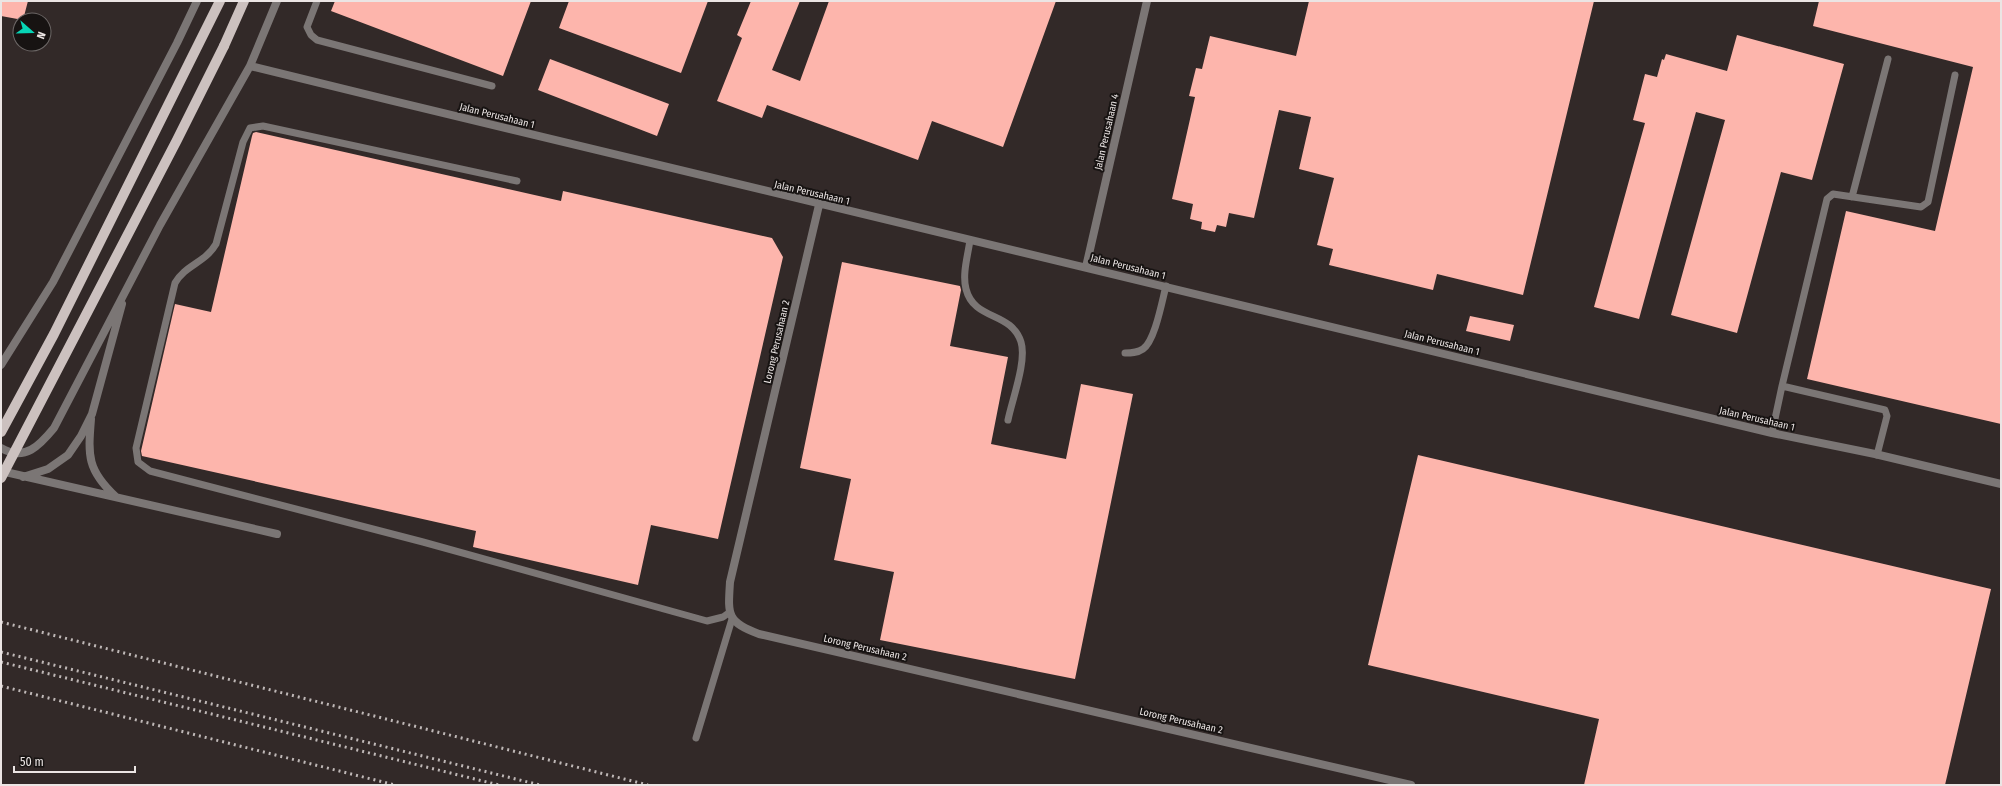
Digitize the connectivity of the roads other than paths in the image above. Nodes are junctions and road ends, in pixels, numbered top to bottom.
1 (197, 1) edge
2 (220, 1) edge
3 (244, 1) edge
4 (277, 1) edge
5 (317, 1) edge
6 (1147, 1) edge
7 (1888, 59) dead end
8 (250, 66) junction
9 (1955, 75) dead end
10 (492, 86) dead end
11 (517, 181) dead end
12 (1852, 196) junction
13 (819, 205) junction
14 (970, 240) junction
15 (1086, 267) junction
16 (1166, 286) junction
17 (127, 288) junction
18 (1125, 353) dead end
19 (1, 365) edge
20 (1782, 386) junction
21 (92, 414) junction
22 (1008, 420) dead end
23 (1, 432) edge
24 (1772, 433) junction
25 (1, 448) edge
26 (1877, 455) junction
27 (1, 471) edge
28 (22, 477) junction
29 (1, 478) edge
30 (2001, 484) edge
31 (116, 497) junction
32 (277, 534) dead end
33 (731, 615) junction
34 (696, 738) dead end
35 (1411, 785) edge

1 - 19 street
2 - 23 main road
3 - 29 main road, bridge
4 - 8 street
5 - 10 lane
6 - 15 street, Jalan Perusahaan 4
7 - 12 lane
8 - 13 street, Jalan Perusahaan 1
8 - 17 street
9 - 12 lane
11 - 33 lane
12 - 20 lane
13 - 14 street, Jalan Perusahaan 1
13 - 33 street, Lorong Perusahaan 2
14 - 15 street, Jalan Perusahaan 1
14 - 22 lane
15 - 16 street, Jalan Perusahaan 1
16 - 18 lane
16 - 24 street, Jalan Perusahaan 1
17 - 21 street
17 - 25 street
20 - 24 lane
20 - 26 lane
21 - 28 street
21 - 31 street
24 - 26 street, Jalan Perusahaan 1
26 - 30 street, Jalan Perusahaan 1
27 - 28 street
28 - 31 street
31 - 32 street
33 - 34 lane
33 - 35 street, Lorong Perusahaan 2

